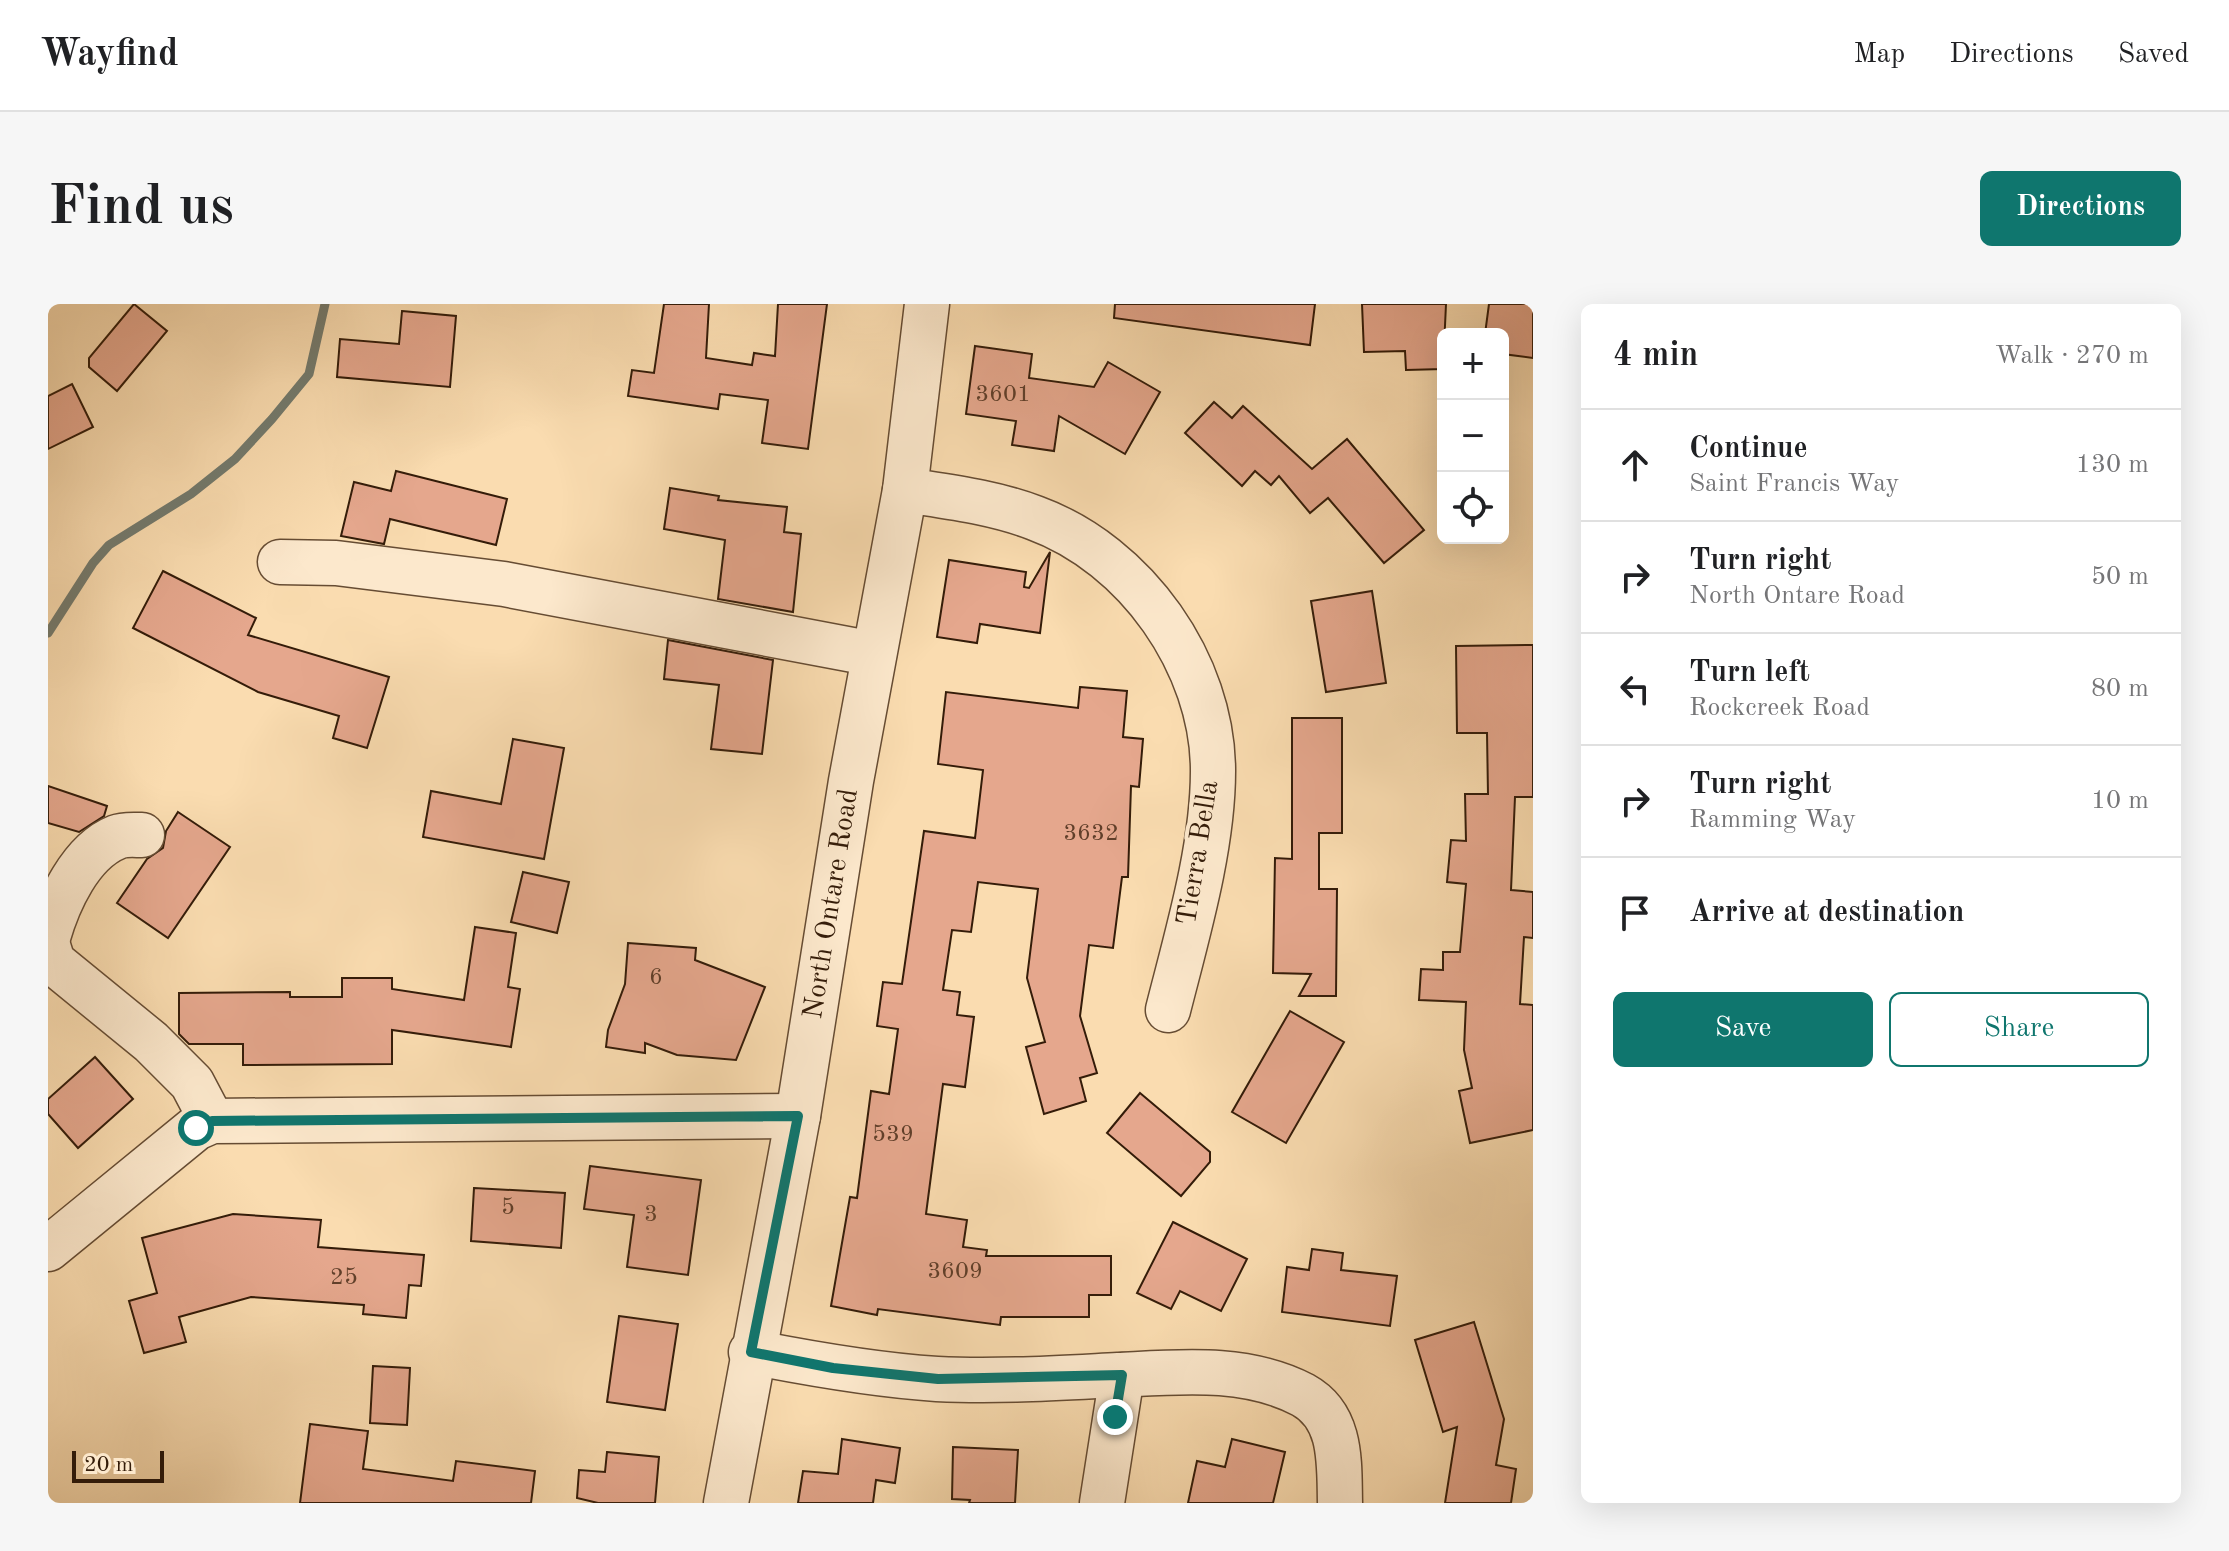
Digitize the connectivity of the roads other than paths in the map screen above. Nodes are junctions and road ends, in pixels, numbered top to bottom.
1 (927, 304) edge
2 (905, 490) junction
3 (280, 562) dead end
4 (874, 654) junction
5 (142, 835) dead end
6 (48, 937) edge
7 (48, 946) edge
8 (1168, 1010) dead end
9 (798, 1116) junction
10 (212, 1121) junction
11 (48, 1249) edge
12 (751, 1352) junction
13 (1122, 1375) junction
14 (726, 1503) edge
15 (1102, 1503) edge
16 (1340, 1503) edge

1 - 2 street, North Ontare Road
2 - 4 street, North Ontare Road
2 - 8 street, Tierra Bella
3 - 4 street
4 - 9 street, North Ontare Road
5 - 6 street
7 - 10 street
9 - 10 street
9 - 12 street, North Ontare Road
10 - 11 street
12 - 13 street
12 - 14 street, North Ontare Road
13 - 15 street
13 - 16 street

